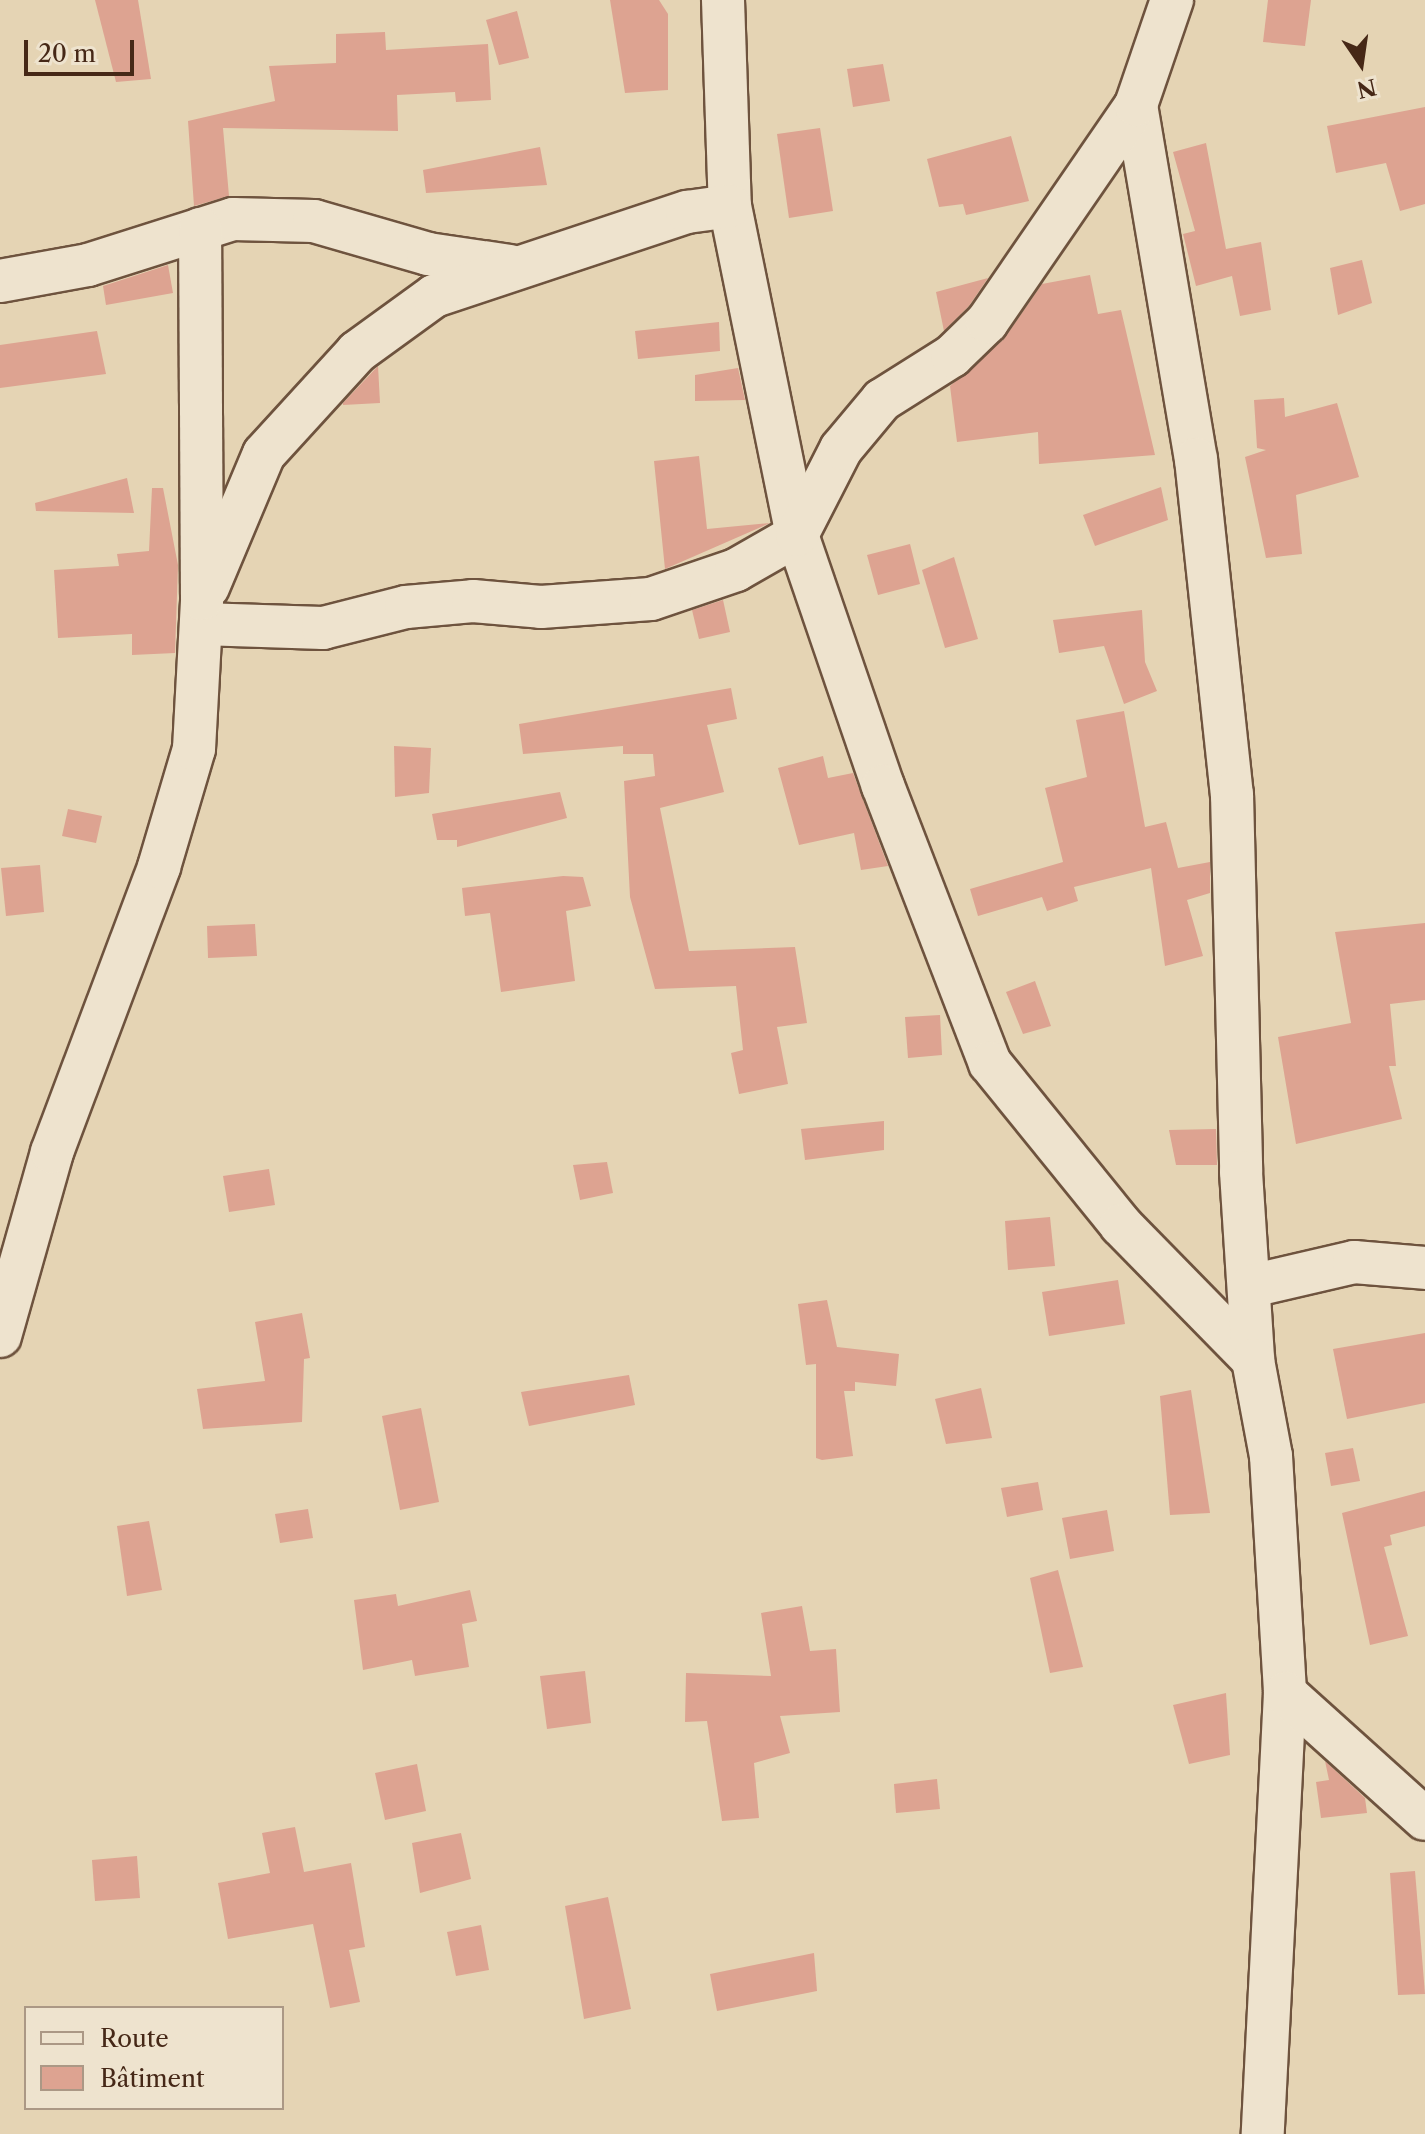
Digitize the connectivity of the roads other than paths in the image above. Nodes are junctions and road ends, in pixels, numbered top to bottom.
1 (723, 0) edge
2 (1172, 0) edge
3 (1136, 105) junction
4 (730, 206) junction
5 (200, 229) junction
6 (515, 267) junction
7 (0, 281) edge
8 (797, 535) junction
9 (202, 611) junction
10 (1425, 1268) edge
11 (1251, 1286) junction
12 (0, 1336) edge
13 (1253, 1360) junction
14 (1285, 1693) junction
15 (1425, 1819) edge
16 (1263, 2134) edge

1 - 4 street
2 - 3 street
3 - 8 street
3 - 11 street
4 - 6 street
4 - 8 street
5 - 6 street
5 - 7 street
5 - 9 street
6 - 9 street
8 - 9 street
8 - 13 street
9 - 12 street
10 - 11 street
11 - 13 street
13 - 14 street
14 - 15 street
14 - 16 street

